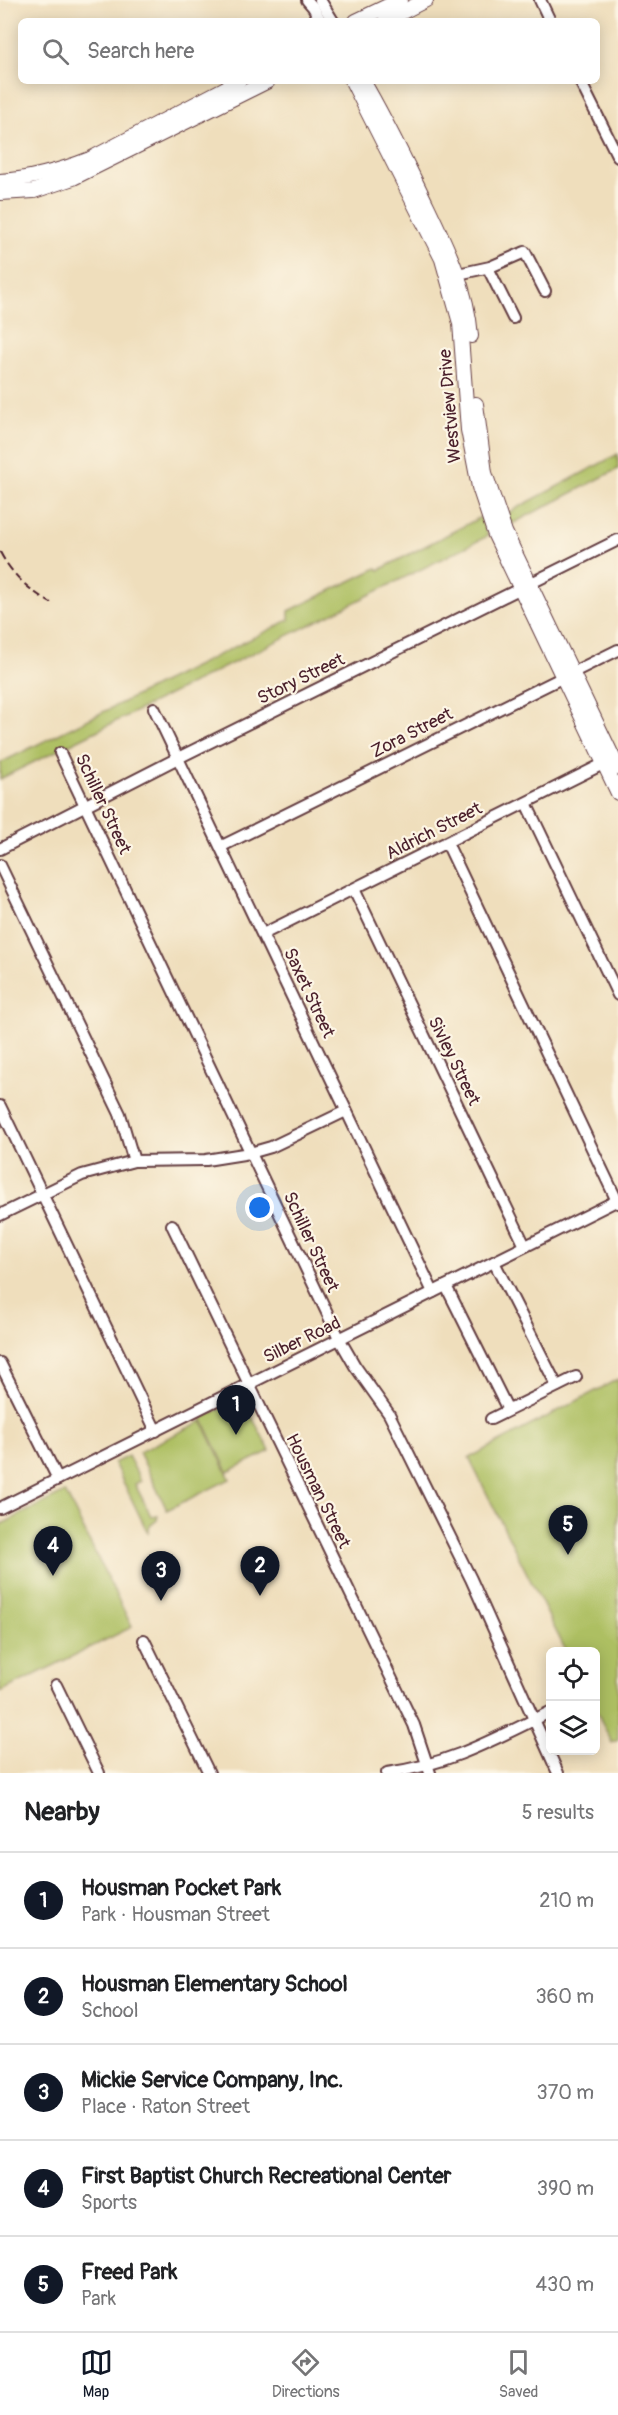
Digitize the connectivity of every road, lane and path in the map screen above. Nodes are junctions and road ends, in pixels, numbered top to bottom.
1 (307, 0) edge
2 (320, 0) edge
3 (400, 0) edge
4 (426, 0) edge
5 (540, 0) edge
6 (319, 18) edge
7 (331, 18) edge
8 (362, 18) edge
9 (391, 18) edge
10 (549, 18) edge
11 (233, 84) edge
12 (262, 84) edge
13 (354, 84) edge
14 (365, 84) edge
15 (582, 84) edge
16 (618, 157) edge
17 (0, 181) edge
18 (0, 193) edge
19 (488, 268) junction
20 (458, 274) junction
21 (544, 291) dead end
22 (513, 318) dead end
23 (618, 540) edge
24 (525, 587) junction
25 (618, 650) edge
26 (568, 675) junction
27 (154, 708) dead end
28 (60, 753) dead end
29 (178, 758) junction
30 (613, 762) edge
31 (618, 793) edge
32 (526, 803) junction
33 (86, 807) junction
34 (447, 843) junction
35 (222, 846) junction
36 (0, 849) edge
37 (0, 865) edge
38 (354, 890) junction
39 (263, 934) junction
40 (618, 995) edge
41 (0, 1106) edge
42 (346, 1111) junction
43 (250, 1153) junction
44 (134, 1161) junction
45 (42, 1194) junction
46 (618, 1201) edge
47 (0, 1215) edge
48 (172, 1225) dead end
49 (525, 1246) junction
50 (494, 1262) junction
51 (446, 1286) junction
52 (433, 1292) junction
53 (340, 1340) junction
54 (0, 1363) edge
55 (576, 1377) dead end
56 (248, 1385) junction
57 (556, 1386) junction
58 (508, 1410) junction
59 (491, 1419) dead end
60 (156, 1431) junction
61 (58, 1479) junction
62 (0, 1508) edge
63 (144, 1640) dead end
64 (56, 1685) dead end
65 (546, 1714) edge
66 (534, 1720) junction
67 (429, 1770) edge
68 (99, 1773) edge
69 (209, 1773) edge
70 (387, 1773) edge
71 (558, 1773) edge

1 - 6 street
2 - 7 street
3 - 8 main road
4 - 9 main road
5 - 10 street
11 - 17 main road
12 - 18 main road
13 - 24 main road, Westview Drive
14 - 20 main road, Westview Drive
15 - 16 street
19 - 20 street
19 - 21 street
19 - 22 street
20 - 24 main road, Westview Drive
23 - 24 street, Story Street
24 - 26 main road, Westview Drive
24 - 29 street, Story Street
25 - 26 street, Zora Street
26 - 30 main road, Westview Drive
26 - 35 street, Zora Street
27 - 29 street, Saxet Street
28 - 33 street, Schiller Street
29 - 33 street, Story Street
29 - 35 street, Saxet Street
30 - 31 main road, Westview Drive
30 - 32 street, Aldrich Street
32 - 34 street, Aldrich Street
32 - 40 street
33 - 36 street, Story Street
33 - 43 street, Schiller Street
34 - 38 street, Aldrich Street
34 - 46 street
35 - 39 street, Saxet Street
37 - 44 street
38 - 39 street, Aldrich Street
38 - 49 street, Sivley Street
39 - 42 street, Saxet Street
41 - 45 street
42 - 43 street
42 - 52 street, Saxet Street
43 - 44 street
43 - 53 street, Schiller Street
44 - 45 street
45 - 47 street
45 - 60 street
46 - 49 street, Silber Road
48 - 56 street, Housman Street
49 - 50 street, Silber Road
50 - 51 street, Silber Road
50 - 57 street
51 - 52 street, Silber Road
51 - 58 street
52 - 53 street, Silber Road
53 - 56 street, Silber Road
53 - 66 street, Schiller Street
54 - 61 street
55 - 57 street
56 - 60 street, Silber Road
56 - 67 street, Housman Street
57 - 58 street
58 - 59 street
60 - 61 street, Silber Road
61 - 62 street, Silber Road
63 - 69 street
64 - 68 street
65 - 66 street
66 - 67 street
66 - 71 street, Schiller Street
67 - 70 street

